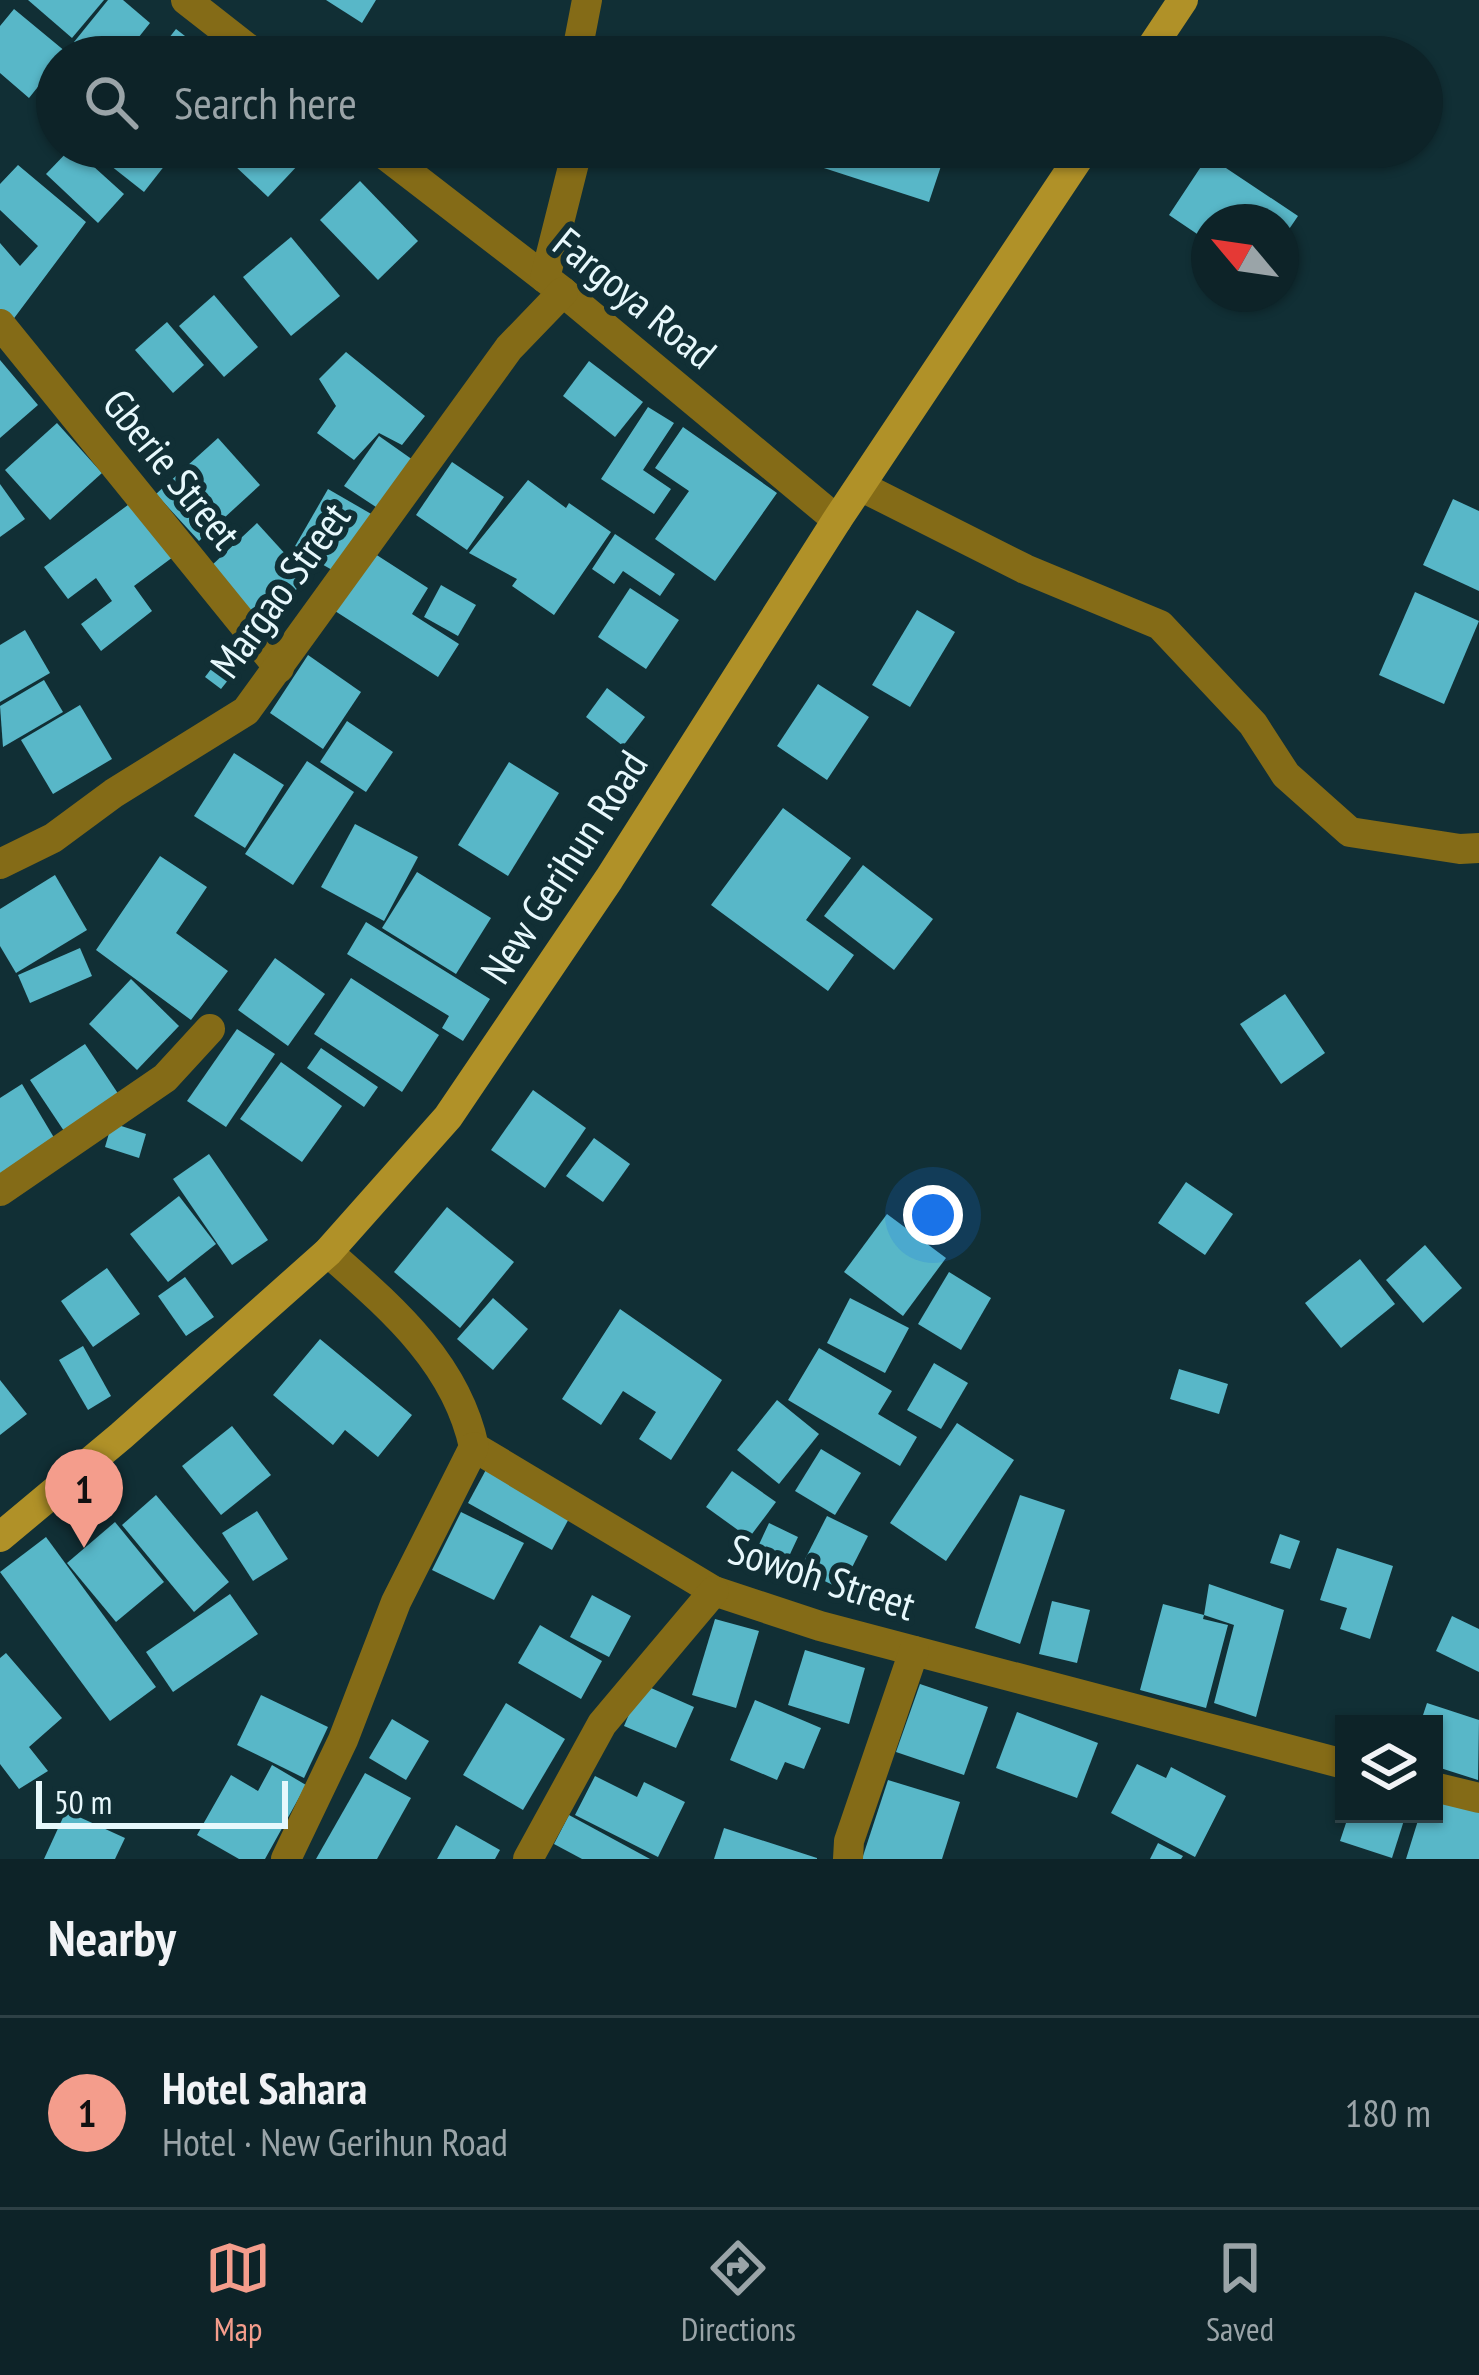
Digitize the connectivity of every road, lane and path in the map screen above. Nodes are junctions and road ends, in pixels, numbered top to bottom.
1 (186, 0) edge
2 (587, 0) edge
3 (1183, 0) edge
4 (232, 36) edge
5 (580, 36) edge
6 (1159, 36) edge
7 (402, 168) edge
8 (574, 168) edge
9 (1072, 168) edge
10 (554, 285) junction
11 (0, 324) edge
12 (862, 487) junction
13 (837, 520) junction
14 (279, 668) junction
15 (1479, 848) edge
16 (0, 864) edge
17 (210, 1029) dead end
18 (0, 1192) edge
19 (328, 1252) junction
20 (474, 1447) junction
21 (0, 1537) edge
22 (714, 1591) junction
23 (914, 1651) junction
24 (1335, 1762) edge
25 (1443, 1789) edge
26 (1479, 1798) edge
27 (286, 1859) edge
28 (528, 1859) edge
29 (848, 1859) edge

1 - 4 street
2 - 5 street
3 - 6 street
7 - 10 street, Fargoya Road
8 - 10 street
9 - 12 street, New Gerihun Road
10 - 13 street, Fargoya Road
10 - 14 street, Margao Street
11 - 14 street, Gberie Street
12 - 13 street, New Gerihun Road
12 - 15 street
13 - 19 street, New Gerihun Road
14 - 16 street, Margao Street
17 - 18 street
19 - 20 street
19 - 21 street, New Gerihun Road
20 - 22 street, Sowoh Street
20 - 27 street
22 - 23 street, Sowoh Street
22 - 28 street
23 - 24 street, Sowoh Street
23 - 29 street
25 - 26 street

